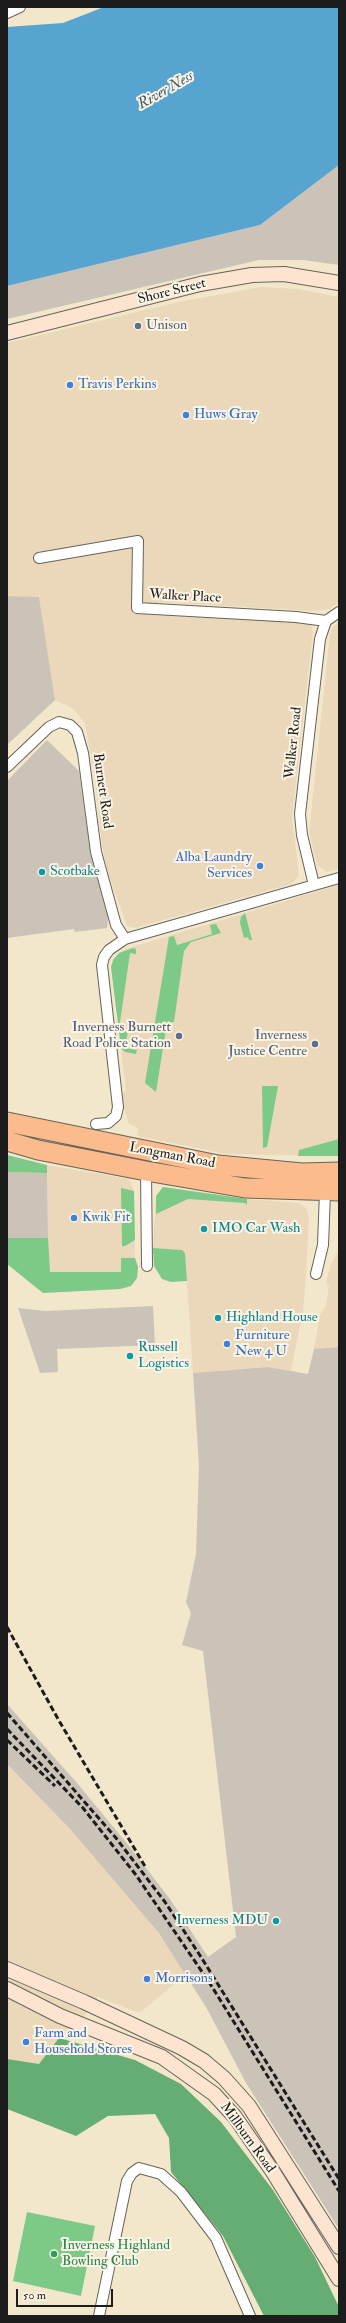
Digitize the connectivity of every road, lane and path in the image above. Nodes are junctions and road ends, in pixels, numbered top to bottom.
1 (20, 7) edge
2 (7, 13) edge
3 (339, 283) edge
4 (7, 333) edge
5 (39, 558) dead end
6 (339, 612) edge
7 (326, 622) junction
8 (7, 767) edge
9 (339, 878) edge
10 (314, 885) junction
11 (125, 939) junction
12 (7, 1122) edge
13 (96, 1124) dead end
14 (7, 1141) edge
15 (146, 1171) junction
16 (339, 1172) edge
17 (332, 1192) edge
18 (147, 1266) dead end
19 (316, 1274) dead end
20 (7, 1969) edge
21 (7, 1989) edge
22 (339, 2247) edge
23 (339, 2279) edge
24 (99, 2316) edge
25 (250, 2316) edge

1 - 2 street
3 - 4 main road, Shore Street
5 - 7 street, Walker Place
6 - 7 street
7 - 10 street, Walker Road
8 - 11 street, Burnett Road
9 - 10 street
10 - 11 street
11 - 13 street
12 - 16 highway, Longman Road
14 - 15 highway, Longman Road
15 - 17 highway, Longman Road
15 - 18 street
17 - 19 street, Longman Road
20 - 22 main road, Millburn Road
21 - 23 main road, Millburn Road
24 - 25 street

